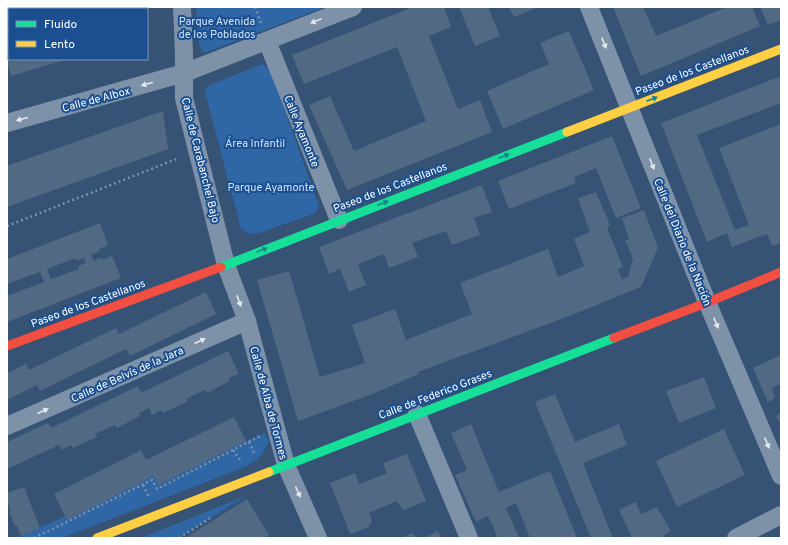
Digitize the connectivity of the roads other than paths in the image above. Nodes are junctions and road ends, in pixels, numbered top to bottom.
1 (182, 7) edge
2 (353, 7) edge
3 (589, 7) edge
4 (264, 33) junction
5 (781, 49) edge
6 (184, 73) junction
7 (630, 107) junction
8 (7, 123) edge
9 (339, 220) junction
10 (226, 265) junction
11 (781, 272) edge
12 (707, 302) junction
13 (247, 321) junction
14 (7, 346) edge
15 (417, 414) junction
16 (7, 426) edge
17 (286, 465) junction
18 (781, 476) edge
19 (781, 515) edge
20 (97, 538) edge
21 (318, 538) edge
22 (469, 538) edge
23 (736, 538) edge

1 - 6 street, Calle de Carabanchel Bajo
2 -> 4 street, Calle de Albox
3 -> 7 street, Calle del Diario de la Nación
4 - 6 street, Calle de Albox
4 - 9 street, Calle Ayamonte
7 -> 5 street, Paseo de los Castellanos
6 -> 8 street, Calle de Albox
6 - 10 street, Calle de Carabanchel Bajo
9 -> 7 street, Paseo de los Castellanos
7 -> 12 street, Calle del Diario de la Nación
10 -> 9 street, Paseo de los Castellanos
10 -> 13 street, Calle de Alba de Tormes
10 - 14 street, Paseo de los Castellanos
11 - 12 street, Calle de Federico Grases
12 - 15 street, Calle de Federico Grases
12 -> 18 street, Calle del Diario de la Nación
16 -> 13 street, Calle de Belvís de la Jara
13 - 17 street, Calle de Alba de Tormes
15 - 17 street, Calle de Federico Grases
15 - 22 street
17 - 20 street, Calle de Federico Grases
17 -> 21 street, Calle de Alba de Tormes
19 - 23 street

